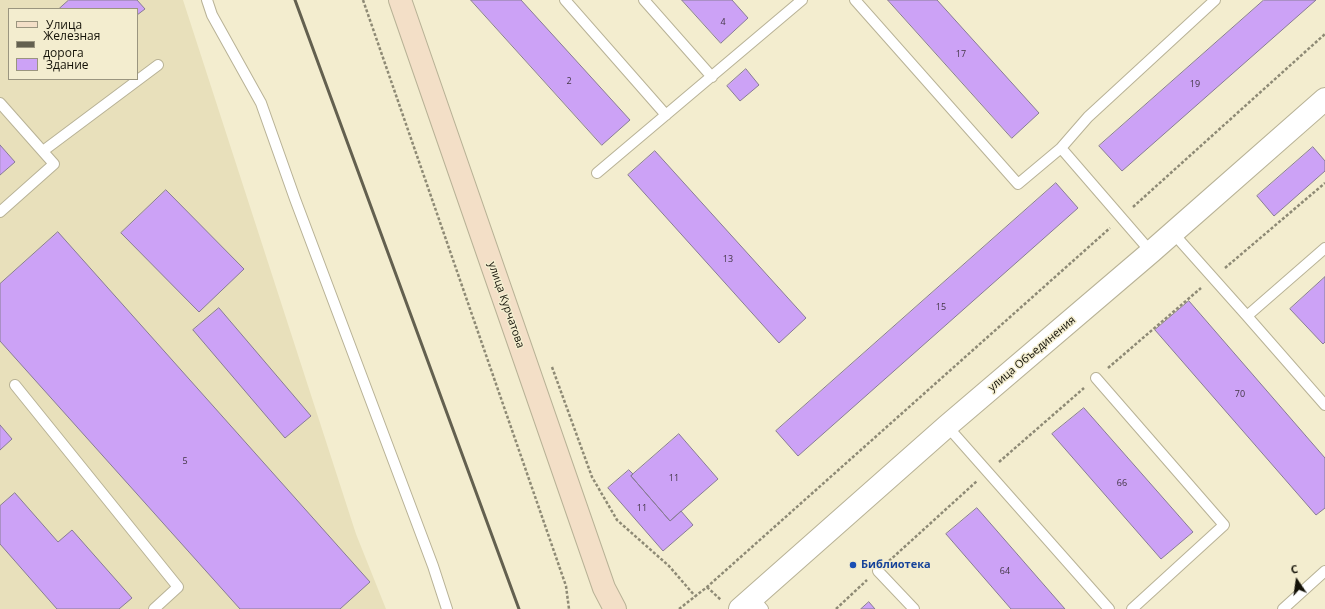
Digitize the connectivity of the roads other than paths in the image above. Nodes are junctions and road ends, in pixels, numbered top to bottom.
1 (207, 0) edge
2 (400, 0) edge
3 (566, 0) edge
4 (644, 0) edge
5 (802, 0) edge
6 (855, 0) edge
7 (1215, 0) edge
8 (158, 65) dead end
9 (712, 77) junction
10 (138, 80) edge
11 (138, 80) edge
12 (1325, 99) edge
13 (0, 103) edge
14 (666, 115) junction
15 (1061, 148) junction
16 (43, 151) junction
17 (598, 173) dead end
18 (0, 212) edge
19 (1173, 233) junction
20 (1325, 248) edge
21 (1151, 252) junction
22 (1247, 316) junction
23 (1096, 378) road end
24 (15, 385) dead end
25 (1325, 405) edge
26 (947, 426) junction
27 (878, 571) road end
28 (1325, 571) edge
29 (745, 605) edge
30 (154, 609) edge
31 (447, 609) edge
32 (615, 609) edge
33 (914, 609) edge
34 (1109, 609) edge
35 (1132, 609) edge
36 (1283, 609) edge

1 - 31 lane
2 - 32 main road, улица Курчатова
3 - 14 lane
4 - 9 lane
5 - 9 lane
6 - 15 lane
7 - 15 lane
8 - 10 lane
9 - 14 lane
11 - 16 lane
12 - 19 street, улица Объединения
13 - 16 lane
14 - 17 lane
15 - 21 lane
16 - 18 lane
19 - 21 street, улица Объединения
19 - 22 lane
20 - 22 lane
21 - 26 street, улица Объединения
22 - 25 lane
23 - 35 lane
24 - 30 lane
26 - 29 street, улица Объединения
26 - 34 lane
27 - 33 lane
28 - 36 lane

